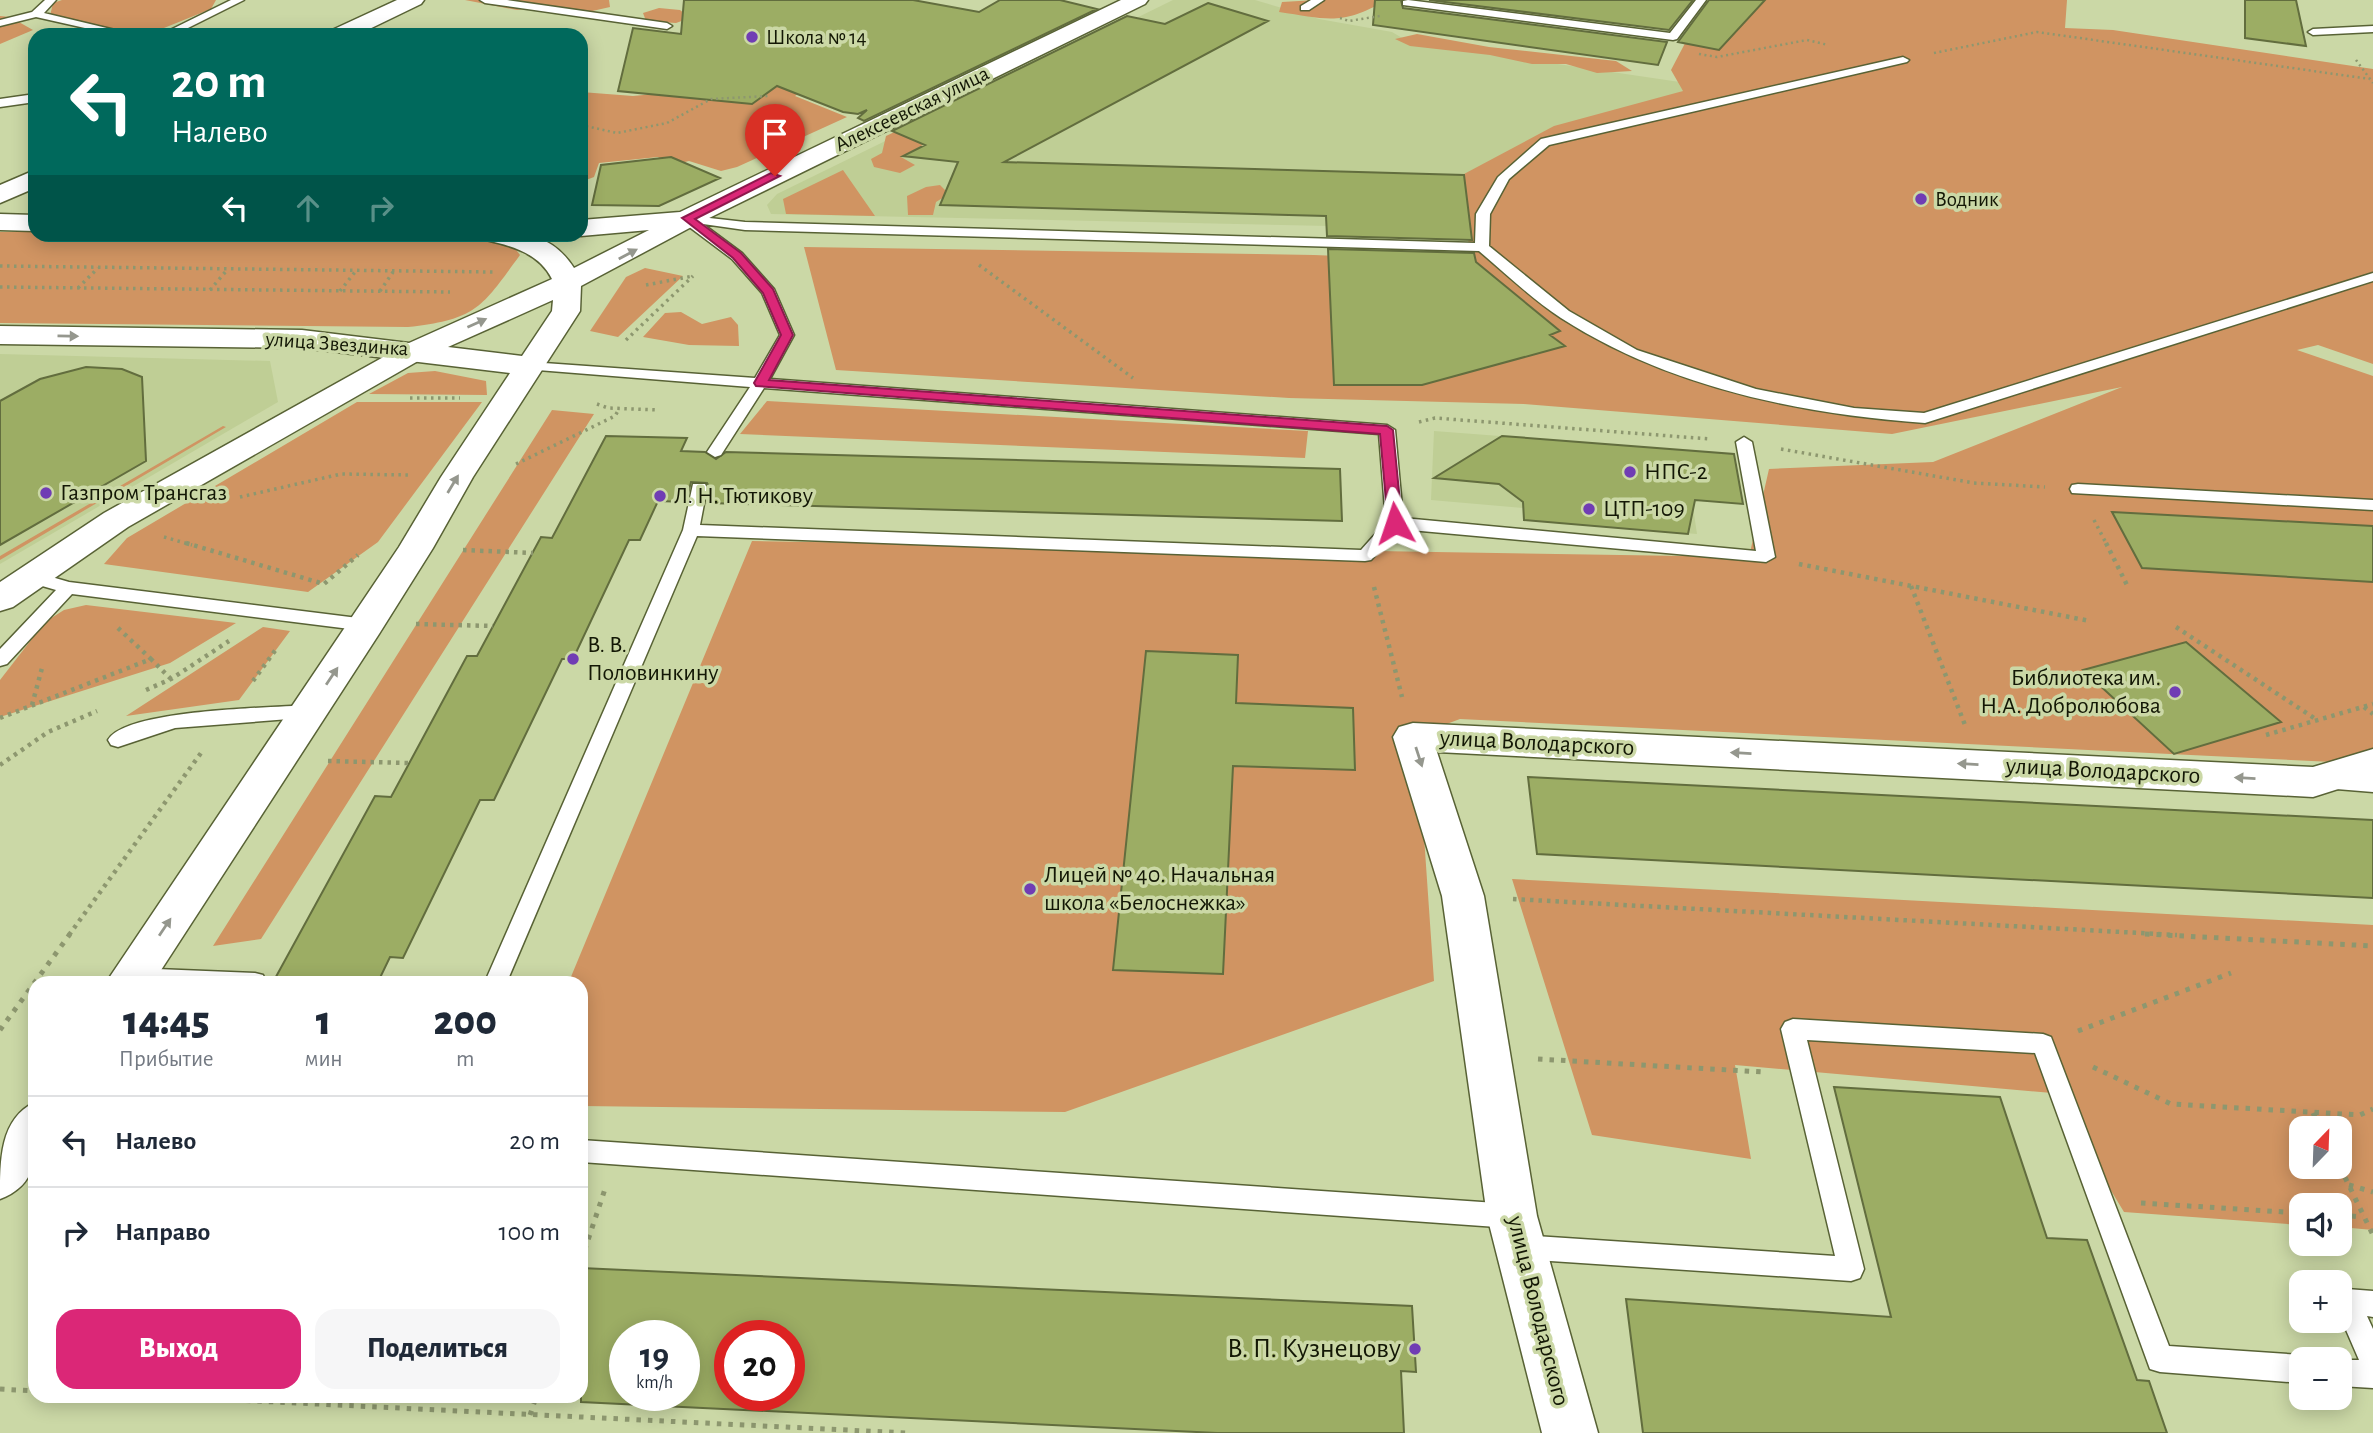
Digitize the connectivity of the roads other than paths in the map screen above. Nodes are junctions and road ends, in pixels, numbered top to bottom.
1 (51, 0) edge
2 (239, 0) edge
3 (414, 0) edge
4 (485, 0) edge
5 (1138, 0) edge
6 (1319, 0) edge
7 (1701, 0) edge
8 (1406, 5) edge
9 (1306, 8) dead end
10 (36, 14) junction
11 (0, 23) edge
12 (667, 26) dead end
13 (99, 28) edge
14 (181, 28) edge
15 (355, 28) edge
16 (2373, 29) edge
17 (2314, 32) dead end
18 (1896, 62) road end
19 (28, 99) edge
20 (0, 103) edge
21 (28, 181) edge
22 (0, 195) edge
23 (688, 218) junction
24 (0, 222) edge
25 (28, 223) edge
26 (588, 227) edge
27 (527, 242) edge
28 (1482, 247) junction
29 (2373, 276) edge
30 (567, 284) junction
31 (0, 335) edge
32 (415, 351) junction
33 (530, 366) junction
34 (761, 383) junction
35 (1387, 430) joint
36 (1744, 442) road end
37 (715, 452) dead end
38 (699, 488) dead end
39 (2078, 489) road end
40 (2373, 505) edge
41 (1395, 523) junction
42 (691, 530) junction
43 (31, 577) junction
44 (73, 589) junction
45 (0, 599) edge
46 (366, 625) junction
47 (0, 660) edge
48 (308, 712) junction
49 (118, 740) dead end
50 (2373, 763) edge
51 (2313, 782) junction
52 (2373, 785) edge
53 (133, 976) edge
54 (498, 976) edge
55 (28, 1134) edge
56 (588, 1152) edge
57 (0, 1176) edge
58 (1516, 1232) junction
59 (2373, 1304) edge
60 (2373, 1359) edge
61 (2289, 1368) edge
62 (2352, 1373) edge
63 (2373, 1374) edge
64 (1570, 1433) edge

1 - 10 lane
2 - 14 lane
3 - 15 street
4 - 12 lane
5 - 23 street, Алексеевская улица
6 - 9 lane
7 - 8 lane
10 - 11 lane
10 - 13 lane
16 - 17 lane
18 - 28 lane
19 - 20 lane
21 - 22 street
23 - 26 street
23 - 28 lane
30 -> 23 street, улица Звездинка
23 - 34 lane
24 - 25 street
27 - 30 street
28 - 29 lane
32 -> 30 street, улица Звездинка
30 - 33 street
31 -> 32 street, улица Звездинка
32 - 33 street
32 - 43 street
33 - 34 lane
46 -> 33 street
34 - 35 lane
34 - 37 lane
35 - 41 lane
36 - 41 lane
38 - 42 lane
39 - 40 lane
41 - 42 lane
42 - 54 lane
43 - 44 lane
43 - 45 street
44 - 46 lane
44 - 47 lane
48 -> 46 street
48 - 49 lane
53 -> 48 street
50 - 51 street, улица Володарского
51 - 52 lane
51 -> 58 street, улица Володарского
55 - 57 street
56 - 58 lane
58 - 61 lane
58 - 64 street, улица Володарского
59 - 60 lane
62 - 63 lane

